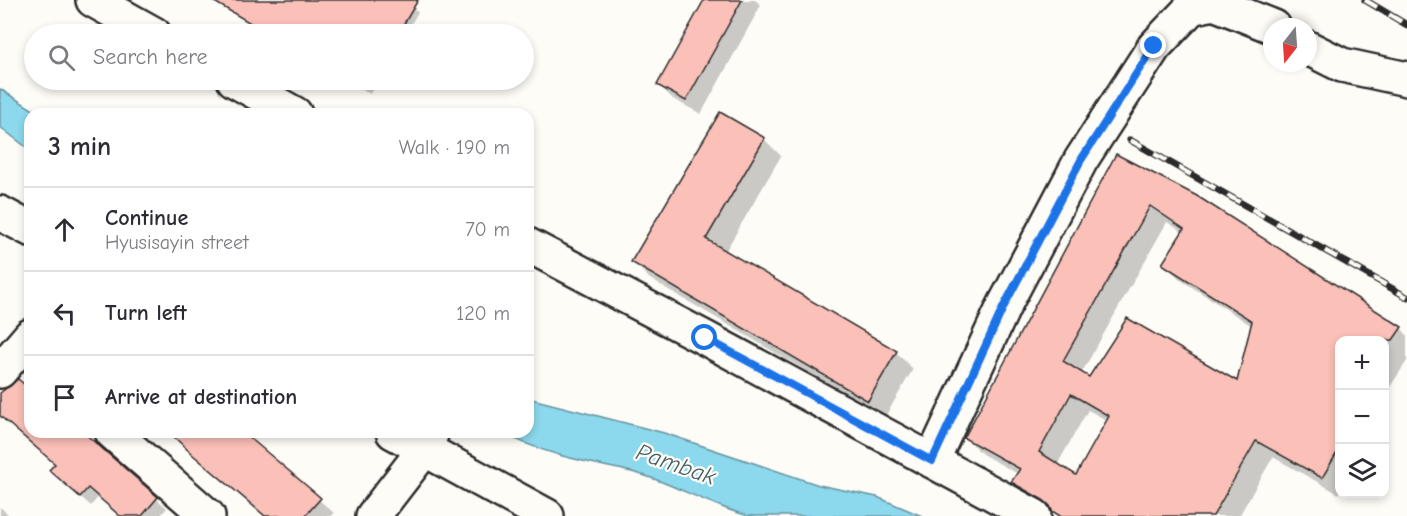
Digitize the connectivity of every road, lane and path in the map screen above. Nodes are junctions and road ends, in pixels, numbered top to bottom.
1 (93, 0) edge
2 (1263, 23) edge
3 (136, 24) edge
4 (1317, 52) edge
5 (1407, 79) edge
6 (252, 90) edge
7 (284, 108) edge
8 (0, 213) edge
9 (24, 226) edge
10 (534, 252) edge
11 (119, 438) edge
12 (428, 441) edge
13 (932, 461) junction
14 (208, 516) edge
15 (373, 516) edge
16 (548, 516) edge
17 (1034, 516) edge

1 - 3 street
2 - 13 street
4 - 5 street
6 - 7 street
8 - 9 street
10 - 13 street
11 - 14 street
12 - 15 street
12 - 16 street
13 - 17 street

